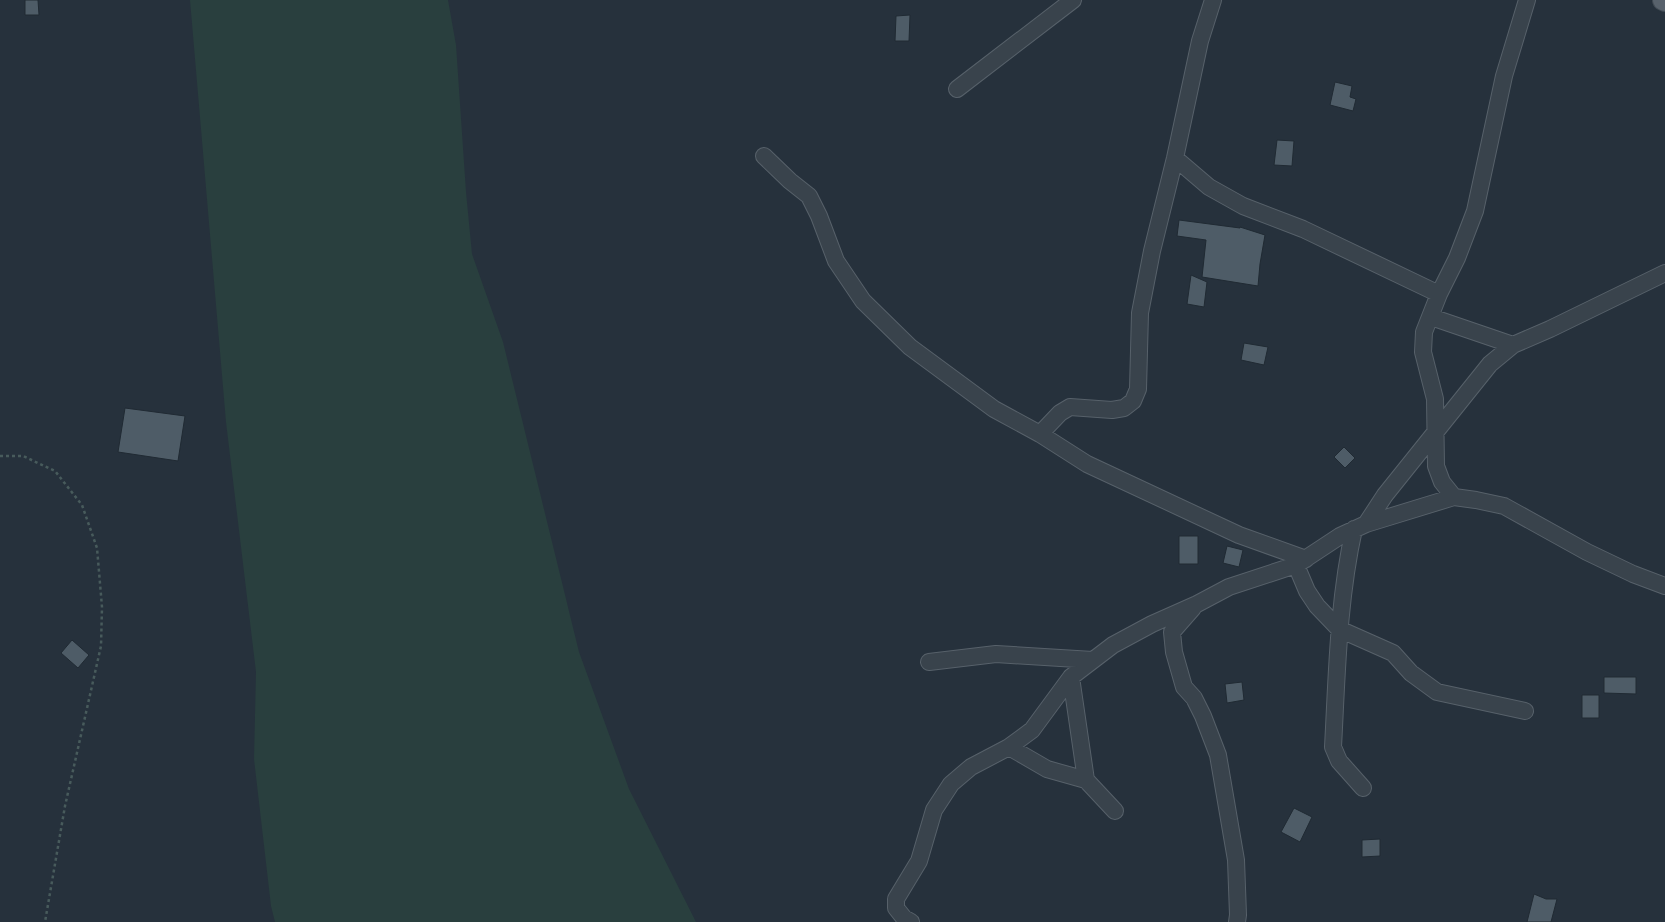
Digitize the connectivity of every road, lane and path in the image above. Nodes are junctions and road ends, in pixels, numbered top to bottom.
1 (1073, 0) edge
2 (1213, 0) edge
3 (1526, 0) edge
4 (957, 89) dead end
5 (764, 156) dead end
6 (1175, 158) junction
7 (1665, 273) edge
8 (1439, 294) junction
9 (1431, 317) junction
10 (1513, 345) junction
11 (1040, 434) junction
12 (1435, 434) junction
13 (0, 456) edge
14 (1454, 497) junction
15 (1360, 527) junction
16 (1301, 562) junction
17 (1665, 586) edge
18 (1197, 604) junction
19 (1152, 624) junction
20 (1339, 629) junction
21 (1172, 632) junction
22 (1093, 660) junction
23 (929, 662) dead end
24 (1071, 677) junction
25 (1525, 711) dead end
26 (1009, 747) junction
27 (1086, 780) junction
28 (1363, 788) dead end
29 (1115, 811) dead end
30 (45, 922) edge
31 (911, 922) edge
32 (1237, 922) edge

1 - 4 street
2 - 6 street
3 - 8 street
5 - 11 street
6 - 8 street
6 - 11 street
7 - 10 street
8 - 9 street
9 - 10 street
9 - 12 street
10 - 12 street
11 - 16 street
12 - 14 street
12 - 15 street
13 - 30 path
14 - 15 street
14 - 17 street
15 - 16 street
15 - 20 street
16 - 18 street
16 - 20 street
18 - 19 street
18 - 21 street
19 - 21 street
19 - 22 street
20 - 25 street
20 - 28 street
21 - 32 street
22 - 23 street
22 - 24 street
24 - 26 street
24 - 27 street
26 - 27 street
26 - 31 street
27 - 29 street

